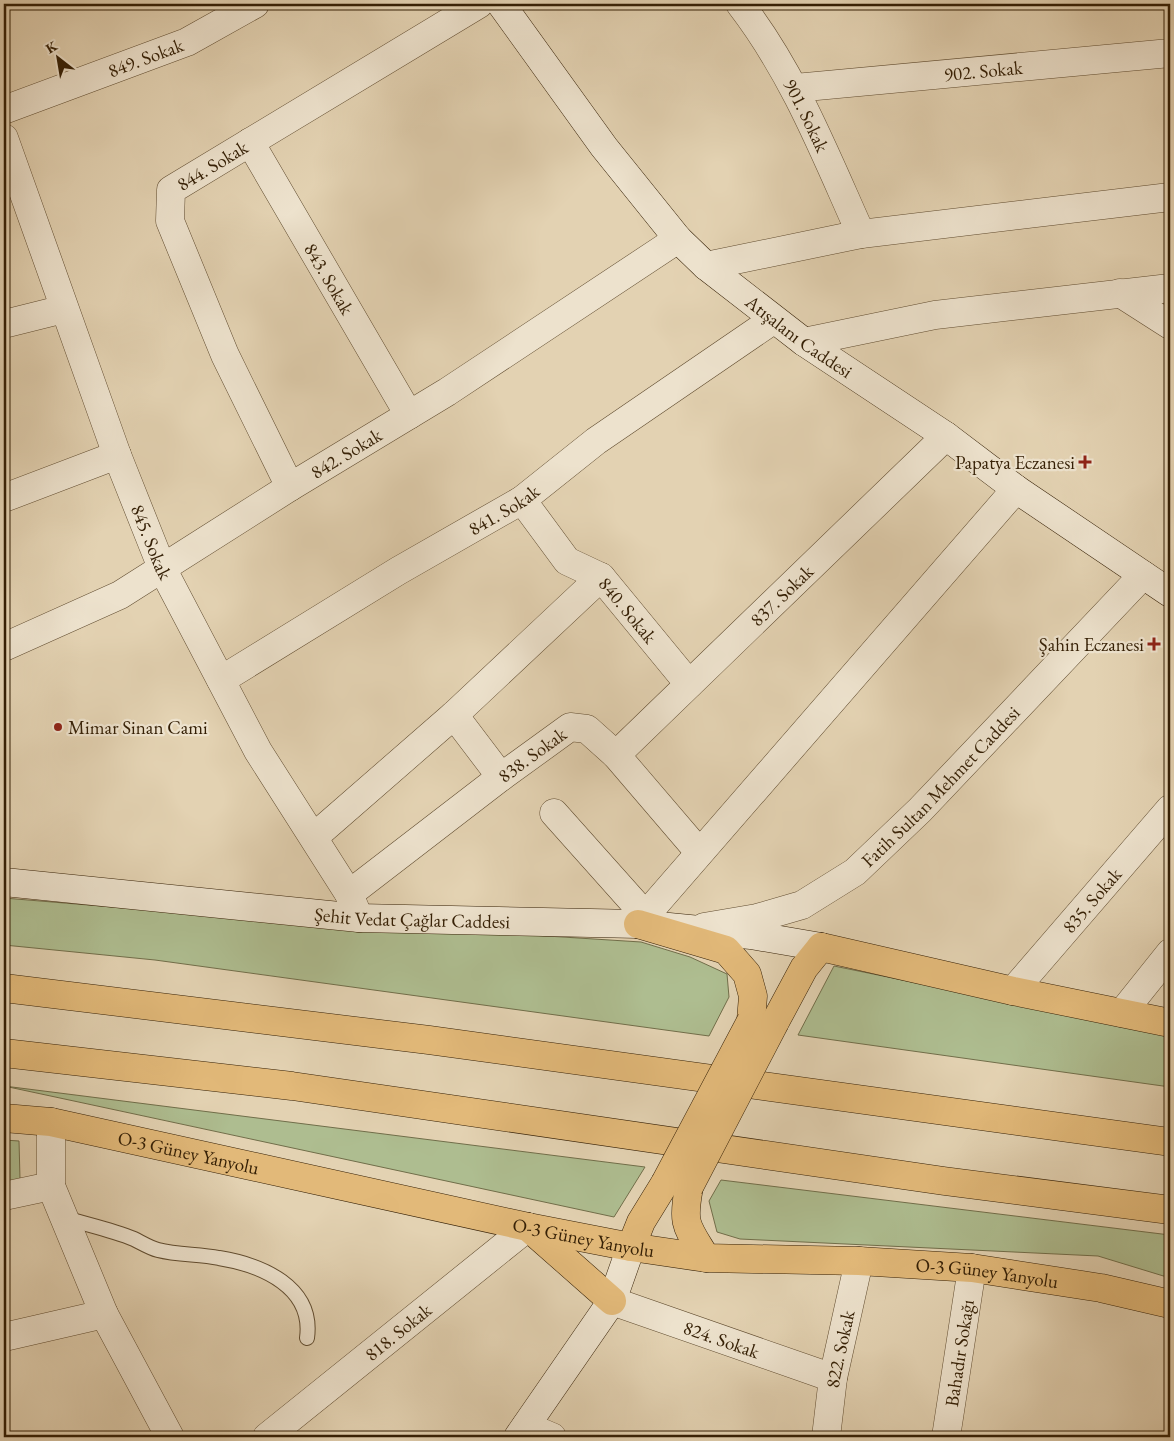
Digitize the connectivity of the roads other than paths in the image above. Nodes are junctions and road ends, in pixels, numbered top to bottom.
1 (255, 4) edge
2 (479, 4) edge
3 (501, 4) edge
4 (740, 4) edge
5 (1170, 53) edge
6 (795, 88) junction
7 (4, 110) edge
8 (4, 138) edge
9 (250, 142) junction
10 (1170, 197) edge
11 (862, 234) junction
12 (678, 239) junction
13 (706, 266) junction
14 (1170, 288) edge
15 (1120, 293) junction
16 (64, 309) junction
17 (773, 320) junction
18 (4, 324) edge
19 (1170, 326) edge
20 (804, 342) junction
21 (409, 415) junction
22 (946, 436) junction
23 (117, 455) junction
24 (290, 487) junction
25 (1016, 489) junction
26 (4, 498) edge
27 (522, 500) junction
28 (162, 568) junction
29 (1142, 575) junction
30 (601, 577) junction
31 (1170, 593) edge
32 (4, 647) edge
33 (221, 680) junction
34 (689, 684) junction
35 (454, 715) junction
36 (616, 755) junction
37 (501, 776) junction
38 (1170, 809) edge
39 (554, 813) dead end
40 (314, 837) junction
41 (699, 852) junction
42 (4, 882) edge
43 (354, 906) junction
44 (641, 919) junction
45 (696, 928) junction
46 (821, 947) junction
47 (1170, 953) edge
48 (4, 988) edge
49 (1013, 991) junction
50 (1122, 1013) junction
51 (763, 1021) junction
52 (1170, 1023) edge
53 (4, 1053) edge
54 (4, 1118) edge
55 (52, 1122) junction
56 (1170, 1142) edge
57 (677, 1185) junction
58 (51, 1186) junction
59 (4, 1196) edge
60 (1170, 1210) edge
61 (64, 1218) junction
62 (528, 1227) junction
63 (631, 1247) junction
64 (706, 1258) junction
65 (859, 1261) junction
66 (972, 1268) junction
67 (612, 1301) junction
68 (1170, 1304) edge
69 (104, 1314) junction
70 (4, 1337) edge
71 (307, 1338) dead end
72 (833, 1378) junction
73 (522, 1432) edge
74 (170, 1437) edge
75 (267, 1437) edge
76 (552, 1437) edge
77 (826, 1437) edge
78 (946, 1437) edge

1 - 7 street, 849. Sokak
2 - 9 street, 844. Sokak
3 - 12 street, Atışalanı Caddesi
4 - 6 street, 901. Sokak
5 - 6 street, 902. Sokak
6 - 11 street, 901. Sokak
8 - 16 street, 845. Sokak
9 - 21 street, 843. Sokak
9 - 24 street, 844. Sokak
10 - 11 street
11 - 13 street
12 - 13 street, Atışalanı Caddesi
12 - 21 street, 842. Sokak
13 - 17 street, Atışalanı Caddesi
14 - 15 street
15 - 19 street
15 - 20 street
16 - 18 street
16 - 23 street, 845. Sokak
17 - 20 street, Atışalanı Caddesi
17 - 27 street, 841. Sokak
20 - 22 street, Atışalanı Caddesi
21 - 24 street, 842. Sokak
22 - 25 street, Atışalanı Caddesi
22 - 34 street, 837. Sokak
23 - 26 street
23 - 28 street, 845. Sokak
24 - 28 street, 842. Sokak
25 - 29 street, Atışalanı Caddesi
25 - 41 street
27 - 30 street, 840. Sokak
27 - 33 street, 841. Sokak
28 - 32 street, 842. Sokak
28 - 33 street, 845. Sokak
29 - 31 street, Atışalanı Caddesi
29 - 45 street, Fatih Sultan Mehmet Caddesi
30 - 34 street, 840. Sokak
30 - 35 street
33 - 40 street, 845. Sokak
34 - 36 street, 837. Sokak
35 - 37 street
35 - 40 street
36 - 37 street, 838. Sokak
36 - 41 street, 838. Sokak
37 - 43 street, 838. Sokak
38 - 49 street, 835. Sokak
39 - 44 street
40 - 43 street, 845. Sokak
41 - 44 street
42 - 43 street, Şehit Vedat Çağlar Caddesi
43 - 44 street, Şehit Vedat Çağlar Caddesi
44 - 45 street, Şehit Vedat Çağlar Caddesi
44 - 51 main road
45 - 46 street, Şehit Vedat Çağlar Caddesi
46 - 49 main road
46 - 51 main road
47 - 50 street
48 - 56 main road
49 - 50 main road
50 - 52 main road
51 - 57 main road, bridge
53 - 60 main road
54 - 55 main road, O-3 Güney Yanyolu
55 - 58 street
55 - 62 main road, O-3 Güney Yanyolu
57 - 63 main road
57 - 64 main road
58 - 59 street
58 - 61 street
61 - 69 street
61 - 71 lane
62 - 63 main road, O-3 Güney Yanyolu
62 - 67 main road
62 - 75 street, 818. Sokak
63 - 64 main road, O-3 Güney Yanyolu
63 - 67 street
64 - 65 main road, O-3 Güney Yanyolu
65 - 66 main road, O-3 Güney Yanyolu
65 - 72 street, 822. Sokak
66 - 68 main road, O-3 Güney Yanyolu
66 - 78 street, Bahadır Sokağı
67 - 72 street, 824. Sokak
67 - 73 street
69 - 70 street
69 - 74 street
72 - 77 street, 822. Sokak
73 - 76 street

